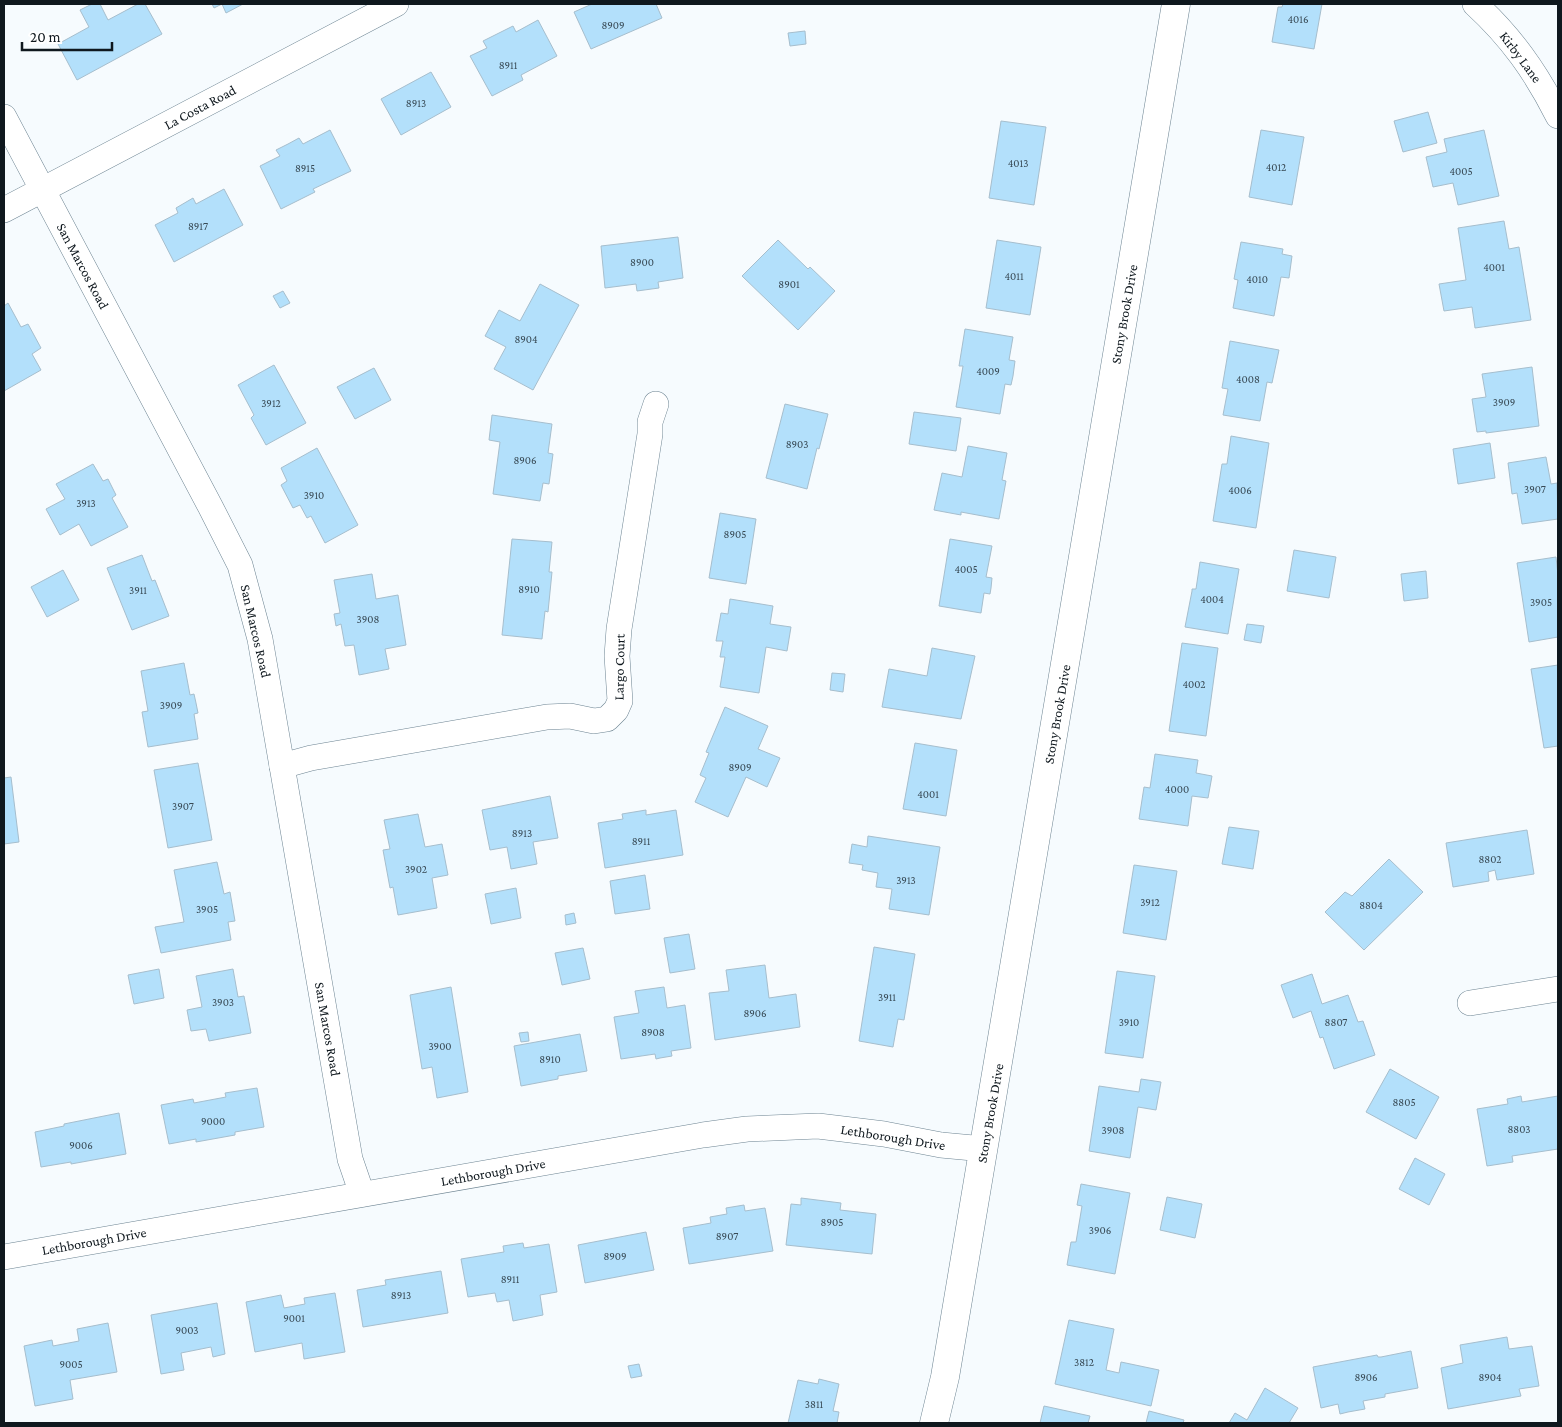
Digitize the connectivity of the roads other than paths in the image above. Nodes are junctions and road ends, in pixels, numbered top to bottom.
1 (396, 4) edge
2 (1176, 4) edge
3 (1475, 4) edge
4 (1558, 116) edge
5 (4, 117) edge
6 (42, 189) junction
7 (4, 210) edge
8 (656, 404) dead end
9 (282, 766) junction
10 (1558, 988) edge
11 (1470, 1003) dead end
12 (984, 1149) junction
13 (362, 1194) junction
14 (4, 1257) edge
15 (934, 1423) edge

1 - 6 street, La Costa Road
2 - 12 street, Stony Brook Drive
3 - 4 street, Kirby Lane
5 - 6 street, San Marcos Road
6 - 7 street, La Costa Road
6 - 9 street, San Marcos Road
8 - 9 street, Largo Court
9 - 13 street, San Marcos Road
10 - 11 street
12 - 13 street, Lethborough Drive
12 - 15 street, Stony Brook Drive
13 - 14 street, Lethborough Drive

